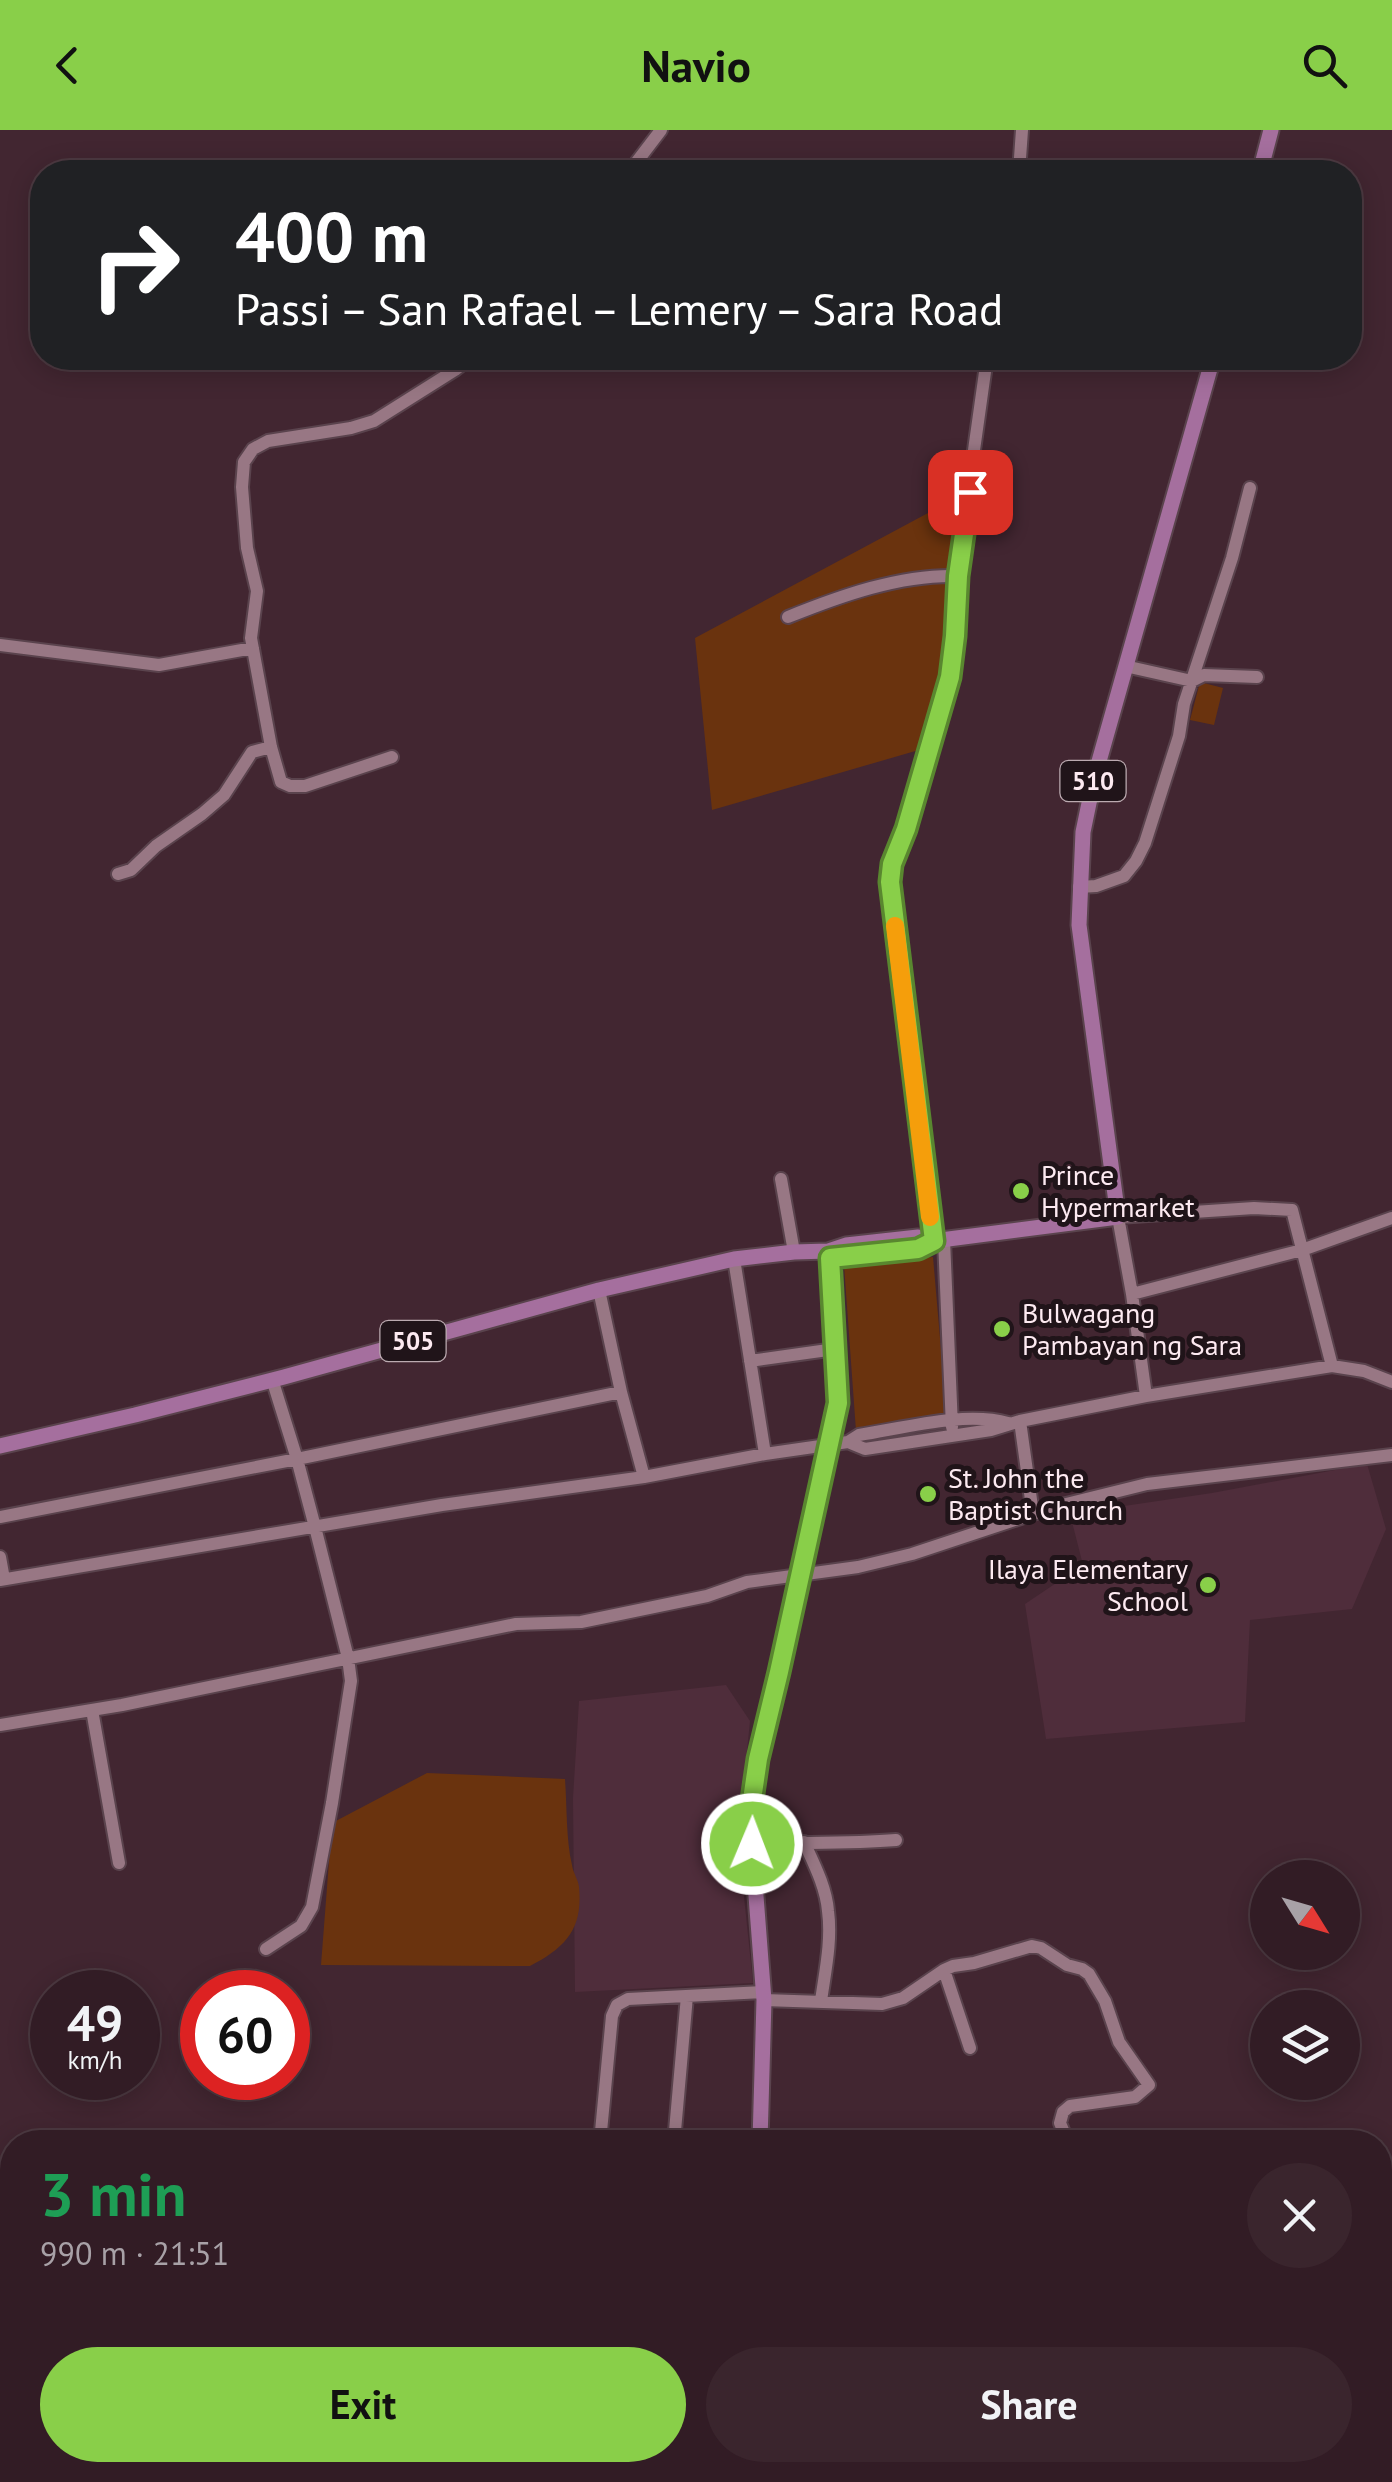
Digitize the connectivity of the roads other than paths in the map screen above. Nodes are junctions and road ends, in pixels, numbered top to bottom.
1 (660, 130) edge
2 (1022, 130) edge
3 (1270, 130) edge
4 (637, 160) edge
5 (1020, 160) edge
6 (1263, 160) edge
7 (455, 370) edge
8 (985, 370) edge
9 (1210, 370) edge
10 (1250, 488) dead end
11 (958, 576) junction
12 (788, 617) dead end
13 (0, 645) edge
14 (253, 648) junction
15 (1125, 666) junction
16 (1257, 677) dead end
17 (1192, 681) junction
18 (271, 747) junction
19 (392, 756) dead end
20 (118, 874) dead end
21 (1080, 886) junction
22 (781, 1179) dead end
23 (1118, 1217) junction
24 (1392, 1218) edge
25 (939, 1241) junction
26 (1302, 1250) junction
27 (794, 1252) junction
28 (829, 1255) junction
29 (734, 1259) junction
30 (599, 1290) junction
31 (1132, 1294) junction
32 (835, 1350) junction
33 (750, 1360) junction
34 (1332, 1366) junction
35 (272, 1380) junction
36 (1392, 1382) edge
37 (621, 1392) junction
38 (1146, 1396) junction
39 (1014, 1422) junction
40 (952, 1428) junction
41 (830, 1445) junction
42 (0, 1446) edge
43 (764, 1454) junction
44 (1392, 1455) edge
45 (297, 1459) junction
46 (644, 1476) junction
47 (1033, 1514) junction
48 (0, 1517) edge
49 (315, 1528) junction
50 (0, 1557) edge
51 (800, 1576) junction
52 (2, 1579) edge
53 (348, 1658) junction
54 (92, 1710) junction
55 (0, 1725) edge
56 (896, 1840) dead end
57 (804, 1842) junction
58 (752, 1844) junction
59 (119, 1863) dead end
60 (266, 1949) dead end
61 (944, 1970) junction
62 (687, 1996) junction
63 (763, 1996) junction
64 (821, 2002) junction
65 (970, 2048) dead end
66 (601, 2130) edge
67 (675, 2130) edge
68 (760, 2130) edge
69 (1063, 2130) edge

1 - 4 street
2 - 5 street
3 - 6 main road
7 - 14 street
8 - 11 street
9 - 15 main road, 510
10 - 17 street
11 - 12 street
11 - 25 street
13 - 14 street
14 - 18 street
15 - 17 street
15 - 21 main road, 510
16 - 17 street
17 - 21 street
18 - 19 street
18 - 20 street
21 - 23 main road, 510
22 - 27 street
23 - 25 main road
23 - 26 street
23 - 31 street
24 - 26 street
25 - 28 main road
25 - 40 street
26 - 31 street
26 - 34 street
27 - 28 main road, 505
27 - 29 main road, 505
28 - 32 main road
29 - 30 main road, 505
29 - 33 street
30 - 35 main road, 505
30 - 37 street
31 - 38 street
32 - 33 street
32 - 41 main road
33 - 43 street
34 - 36 street
34 - 38 street
35 - 42 main road, 505
35 - 45 street
37 - 45 street
37 - 46 street
38 - 39 street
39 - 40 street
39 - 47 street
40 - 41 street
41 - 43 street
41 - 51 main road
43 - 46 street
44 - 47 street
45 - 48 street
45 - 49 street
46 - 49 street
47 - 51 street
49 - 52 street
49 - 53 street
50 - 52 street
51 - 53 street
51 - 58 main road
53 - 54 street
53 - 60 street
54 - 55 street
54 - 59 street
56 - 57 street
57 - 58 street
57 - 64 street
58 - 63 main road
61 - 64 street
61 - 65 street
61 - 69 street
62 - 63 street
62 - 66 street
62 - 67 street
63 - 64 street
63 - 68 main road

